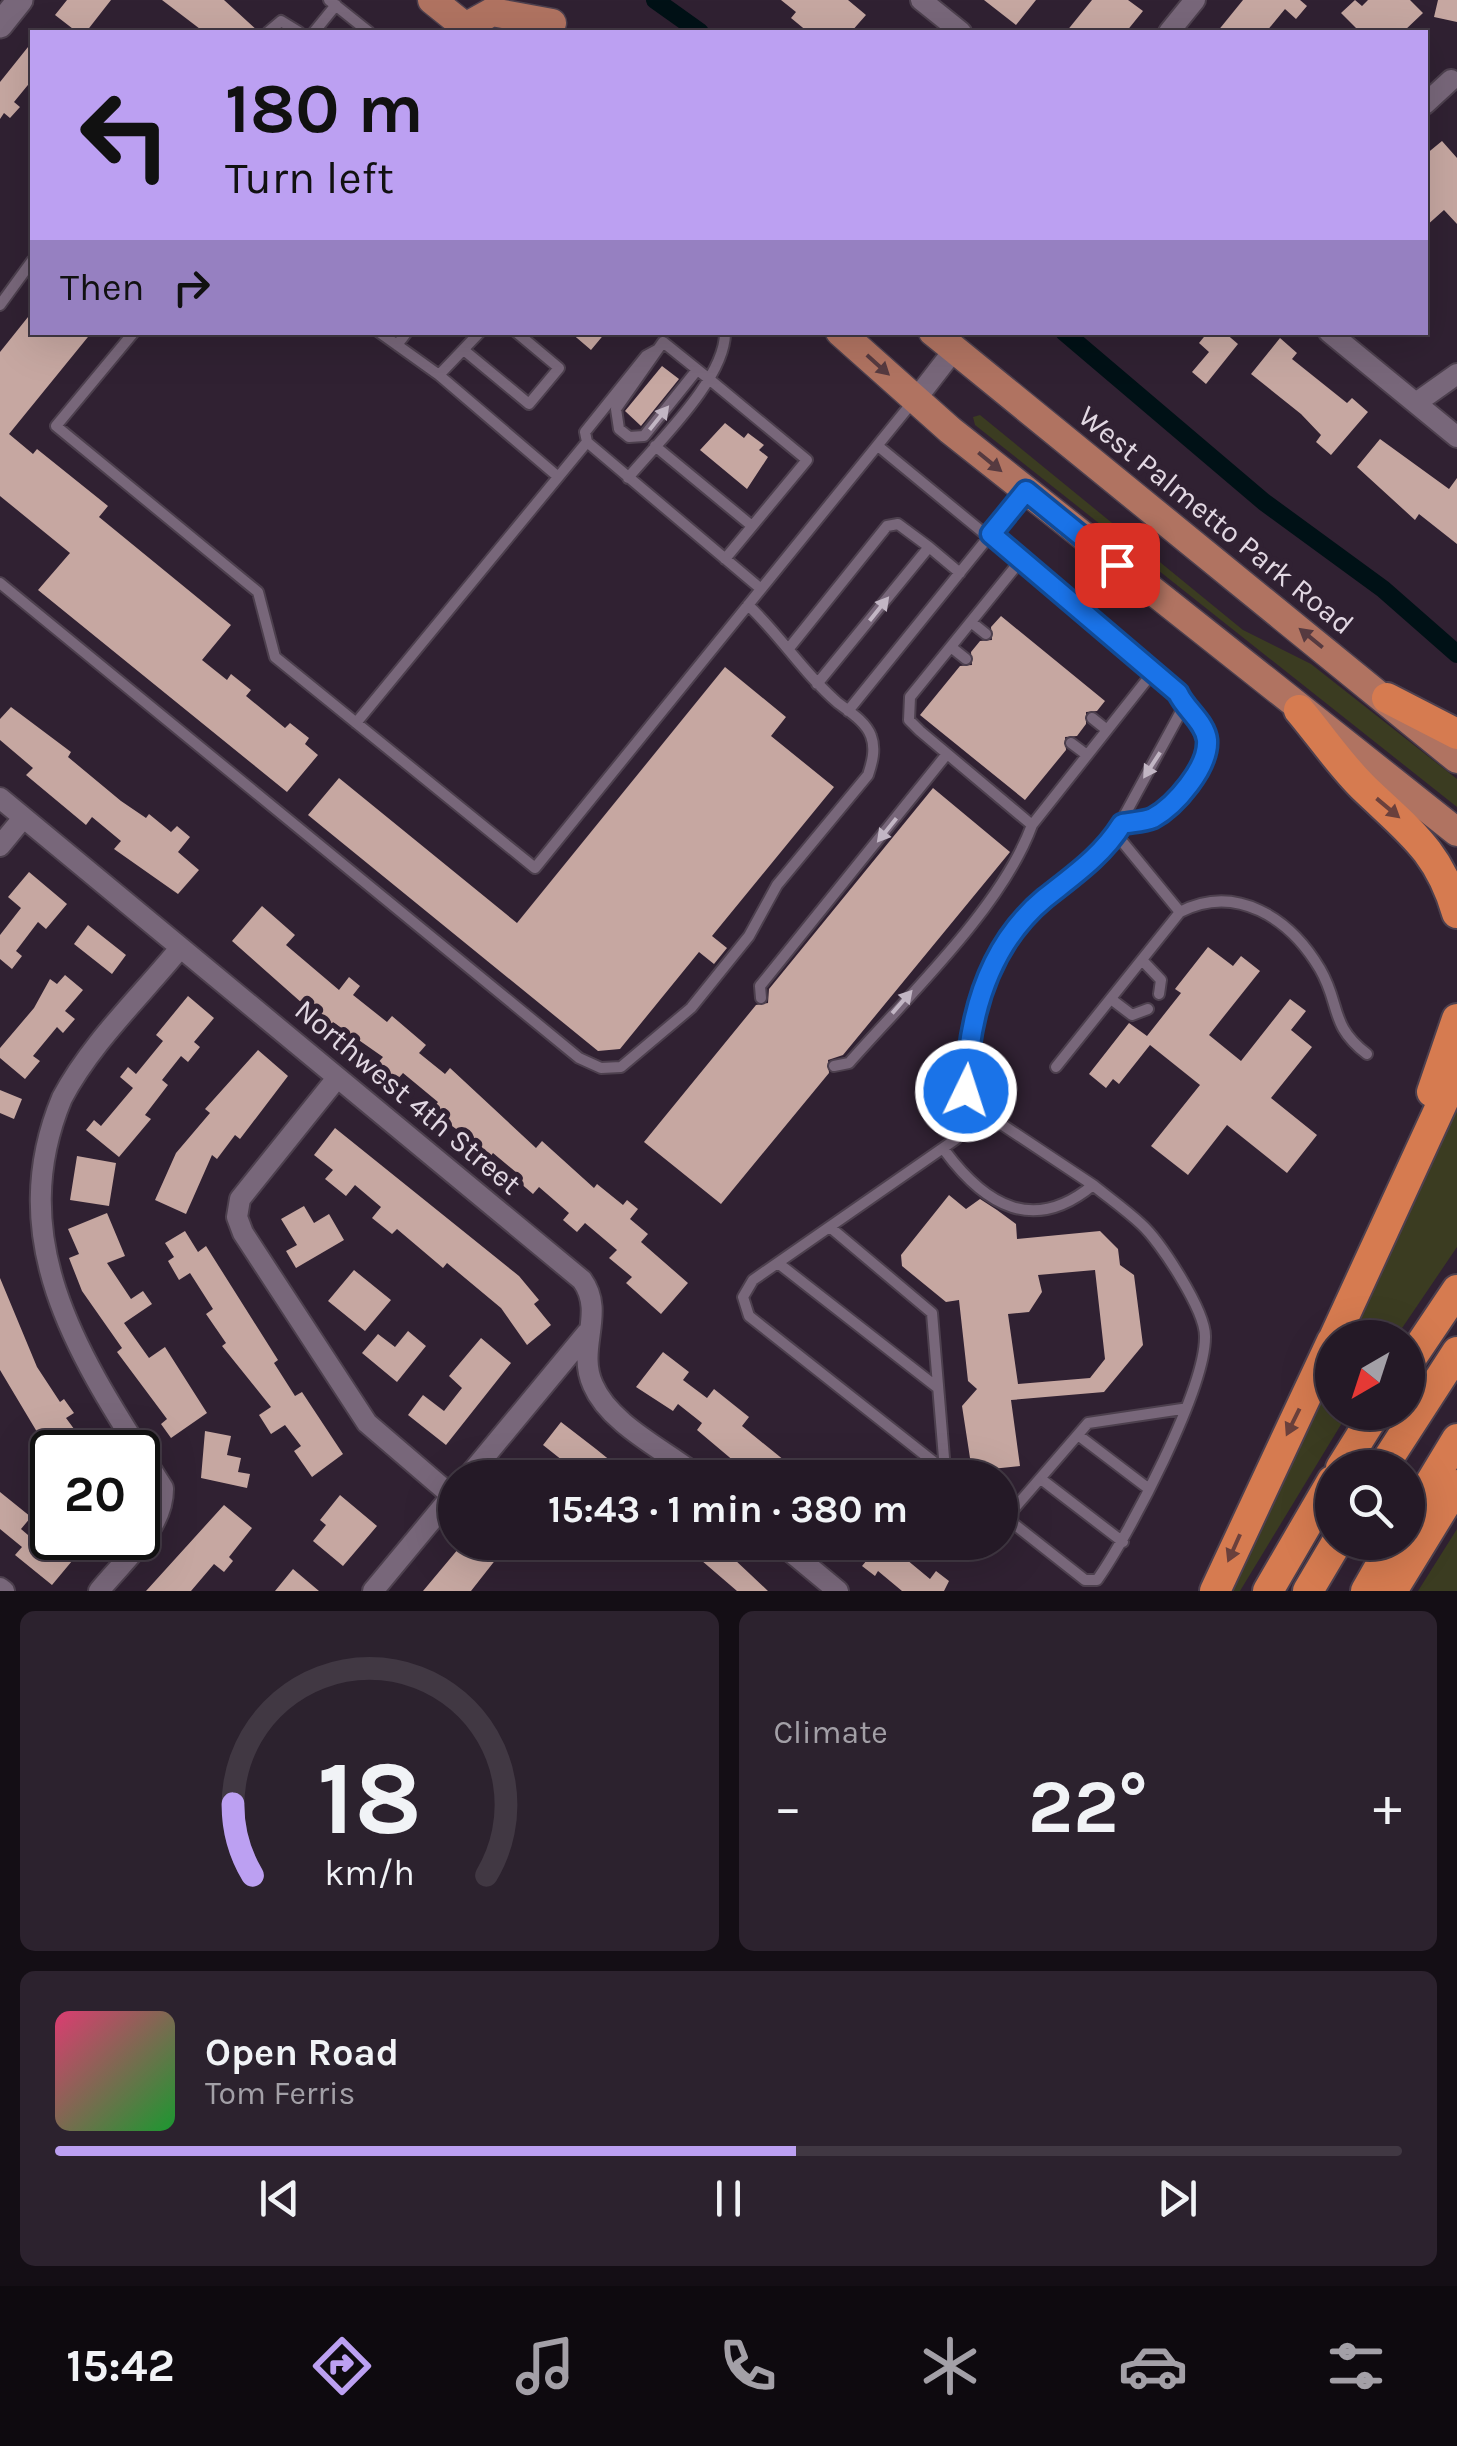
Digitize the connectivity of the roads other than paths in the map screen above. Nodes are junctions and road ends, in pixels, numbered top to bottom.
1 (20, 0) edge
2 (432, 0) edge
3 (525, 0) edge
4 (1196, 0) edge
5 (923, 1) edge
6 (333, 3) edge
7 (0, 26) edge
8 (558, 28) edge
9 (270, 30) edge
10 (296, 30) edge
11 (315, 30) edge
12 (366, 30) edge
13 (465, 30) edge
14 (467, 30) edge
15 (958, 30) edge
16 (1171, 30) edge
17 (1451, 80) dead end
18 (1428, 101) edge
19 (30, 264) edge
20 (0, 304) edge
21 (132, 335) edge
22 (383, 335) edge
23 (405, 335) edge
24 (477, 335) edge
25 (520, 335) edge
26 (725, 335) edge
27 (843, 335) edge
28 (1333, 335) edge
29 (944, 341) edge
30 (397, 345) junction
31 (661, 346) junction
32 (464, 351) junction
33 (697, 370) junction
34 (1457, 374) edge
35 (438, 376) junction
36 (709, 379) junction
37 (916, 398) junction
38 (1416, 403) junction
39 (1457, 437) edge
40 (587, 442) junction
41 (655, 446) junction
42 (878, 446) junction
43 (556, 475) junction
44 (628, 478) junction
45 (1026, 491) junction
46 (752, 526) junction
47 (991, 534) junction
48 (929, 547) junction
49 (725, 559) junction
50 (1020, 560) junction
51 (960, 573) junction
52 (0, 583) edge
53 (761, 589) junction
54 (748, 605) junction
55 (971, 622) junction
56 (986, 634) dead end
57 (790, 646) junction
58 (950, 647) junction
59 (966, 659) dead end
60 (1153, 672) junction
61 (817, 684) junction
62 (1387, 698) junction
63 (1184, 706) junction
64 (1300, 710) junction
65 (848, 711) junction
66 (1092, 718) dead end
67 (356, 723) junction
68 (1107, 730) junction
69 (1457, 734) edge
70 (1071, 743) dead end
71 (948, 754) junction
72 (1087, 755) junction
73 (1457, 759) edge
74 (0, 798) edge
75 (23, 818) junction
76 (1032, 825) junction
77 (1119, 829) junction
78 (1457, 832) edge
79 (0, 846) edge
80 (1180, 912) junction
81 (1457, 913) edge
82 (180, 948) junction
83 (1142, 960) junction
84 (1159, 994) dead end
85 (761, 998) dead end
86 (1111, 999) junction
87 (1148, 1009) dead end
88 (1457, 1020) edge
89 (1367, 1054) dead end
90 (834, 1066) dead end
91 (1056, 1067) dead end
92 (1457, 1072) edge
93 (337, 1078) junction
94 (965, 1100) junction
95 (945, 1151) junction
96 (1094, 1185) junction
97 (830, 1228) junction
98 (778, 1263) junction
99 (1368, 1268) junction
100 (1457, 1290) edge
101 (1342, 1320) edge
102 (587, 1333) junction
103 (1425, 1338) edge
104 (1457, 1352) edge
105 (1315, 1377) edge
106 (938, 1388) junction
107 (1182, 1409) junction
108 (1078, 1435) junction
109 (1457, 1438) edge
110 (1394, 1450) edge
111 (482, 1460) edge
112 (677, 1460) edge
113 (932, 1460) edge
114 (948, 1460) edge
115 (1040, 1479) junction
116 (438, 1482) edge
117 (1457, 1485) edge
118 (1149, 1489) junction
119 (1425, 1492) edge
120 (1018, 1501) edge
121 (1315, 1511) edge
122 (438, 1512) edge
123 (1018, 1528) edge
124 (1123, 1542) junction
125 (801, 1560) edge
126 (1326, 1560) edge
127 (1384, 1560) edge
128 (98, 1591) edge
129 (373, 1591) edge
130 (838, 1591) edge
131 (1215, 1591) edge
132 (1268, 1591) edge
133 (1308, 1591) edge
134 (1366, 1591) edge
135 (1392, 1591) edge

1 - 7 street
2 - 13 main road
3 - 8 main road
4 - 16 street
5 - 15 street
6 - 11 lane
6 - 12 lane
8 - 14 main road
9 - 10 lane
17 - 18 street
19 - 20 lane
21 - 67 lane
22 - 30 lane
23 - 30 lane
24 - 32 lane
25 - 32 lane
26 - 36 lane
27 -> 37 main road
28 - 38 street
29 - 37 street
62 -> 29 main road, West Palmetto Park Road
30 - 35 lane
31 - 33 lane
31 -> 33 lane
31 - 40 lane
32 - 35 lane
33 - 36 lane
34 - 38 street
35 - 43 lane
36 - 41 lane
36 - 46 lane
37 - 42 lane
37 -> 45 main road
38 - 39 street
40 - 43 lane
40 - 44 lane
41 - 44 lane
41 - 46 lane
42 - 47 lane
42 - 53 lane
43 - 67 lane
44 - 49 lane
45 - 47 lane
45 - 64 main road
46 - 49 lane
47 - 50 lane
47 - 51 lane
48 - 51 lane
48 - 57 lane
61 -> 48 lane
49 - 53 lane
50 - 55 lane
50 - 60 lane
51 - 65 lane
52 - 65 lane
53 - 54 lane
54 - 57 lane
54 - 67 lane
55 - 56 lane
55 - 58 lane
57 - 61 lane
58 - 59 lane
58 - 71 lane
60 - 63 lane
60 - 68 lane
61 - 65 lane
62 - 69 highway
62 - 73 main road, West Palmetto Park Road
63 -> 77 lane
63 - 77 lane
64 - 78 main road
64 -> 81 highway
66 - 68 lane
68 - 72 lane
70 - 72 lane
71 - 76 lane
71 -> 85 lane
72 - 76 lane
74 - 75 street, Northwest 4th Street
75 - 79 street
75 - 82 street, Northwest 4th Street
90 -> 76 lane
77 - 80 lane
77 - 94 lane
80 - 83 lane
80 - 89 lane
82 - 93 street, Northwest 4th Street
82 - 128 street
83 - 84 lane
83 - 86 lane
86 - 87 lane
86 - 91 lane
88 - 99 highway
92 - 99 highway
93 - 102 street, Northwest 4th Street
93 - 116 street
94 - 95 lane
94 - 96 lane
95 - 96 lane
95 - 97 lane
96 - 107 lane
97 - 98 lane
97 - 106 lane
98 - 106 lane
98 - 113 lane
99 - 101 highway
100 - 103 highway
102 - 111 street
102 - 112 street, Northwest 4th Street
104 - 110 highway
105 -> 131 highway
106 - 114 lane
107 - 108 lane
107 - 118 lane
108 - 115 lane
108 - 118 lane
109 - 119 highway
115 - 120 lane
115 - 124 lane
117 - 135 highway
118 - 124 lane
121 - 132 highway
122 - 129 street
123 - 124 lane
125 - 130 street
126 - 133 highway
127 - 134 highway

